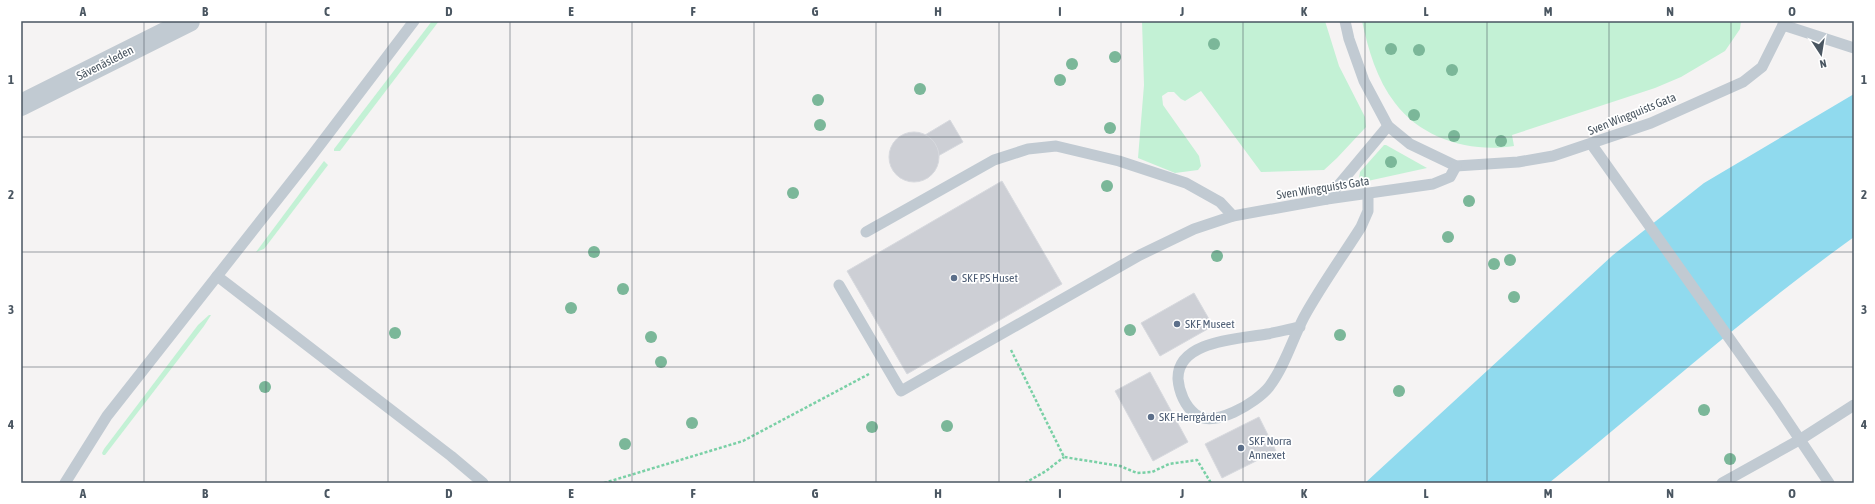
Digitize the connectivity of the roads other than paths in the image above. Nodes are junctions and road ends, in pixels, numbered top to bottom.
1 (189, 21) edge
2 (414, 21) edge
3 (1344, 21) edge
4 (1783, 23) edge
5 (1854, 48) edge
6 (21, 105) edge
7 (1388, 126) junction
8 (1592, 144) junction
9 (1456, 166) junction
10 (1368, 194) junction
11 (1327, 199) junction
12 (1233, 216) junction
13 (866, 232) dead end
14 (216, 276) junction
15 (839, 285) dead end
16 (1300, 327) junction
17 (1854, 405) edge
18 (1801, 439) junction
19 (65, 483) edge
20 (483, 483) edge
21 (1722, 483) edge
22 (1829, 483) edge

1 - 6 street, Sävenäsleden
2 - 14 lane
3 - 7 lane, Sven Wingquists Gata
4 - 5 lane, Sven Wingquists Gata
4 - 8 lane, Sven Wingquists Gata
7 - 9 lane, Sven Wingquists Gata
7 - 11 lane
8 - 9 lane, Sven Wingquists Gata
8 - 18 lane
9 - 10 lane, Sven Wingquists Gata
10 - 11 lane, Sven Wingquists Gata
10 - 16 lane
11 - 12 lane, Sven Wingquists Gata
12 - 13 lane
12 - 15 lane, Sven Wingquists Gata
14 - 19 lane
14 - 20 lane
16 - 16 lane
17 - 18 lane
18 - 21 lane
18 - 22 lane

